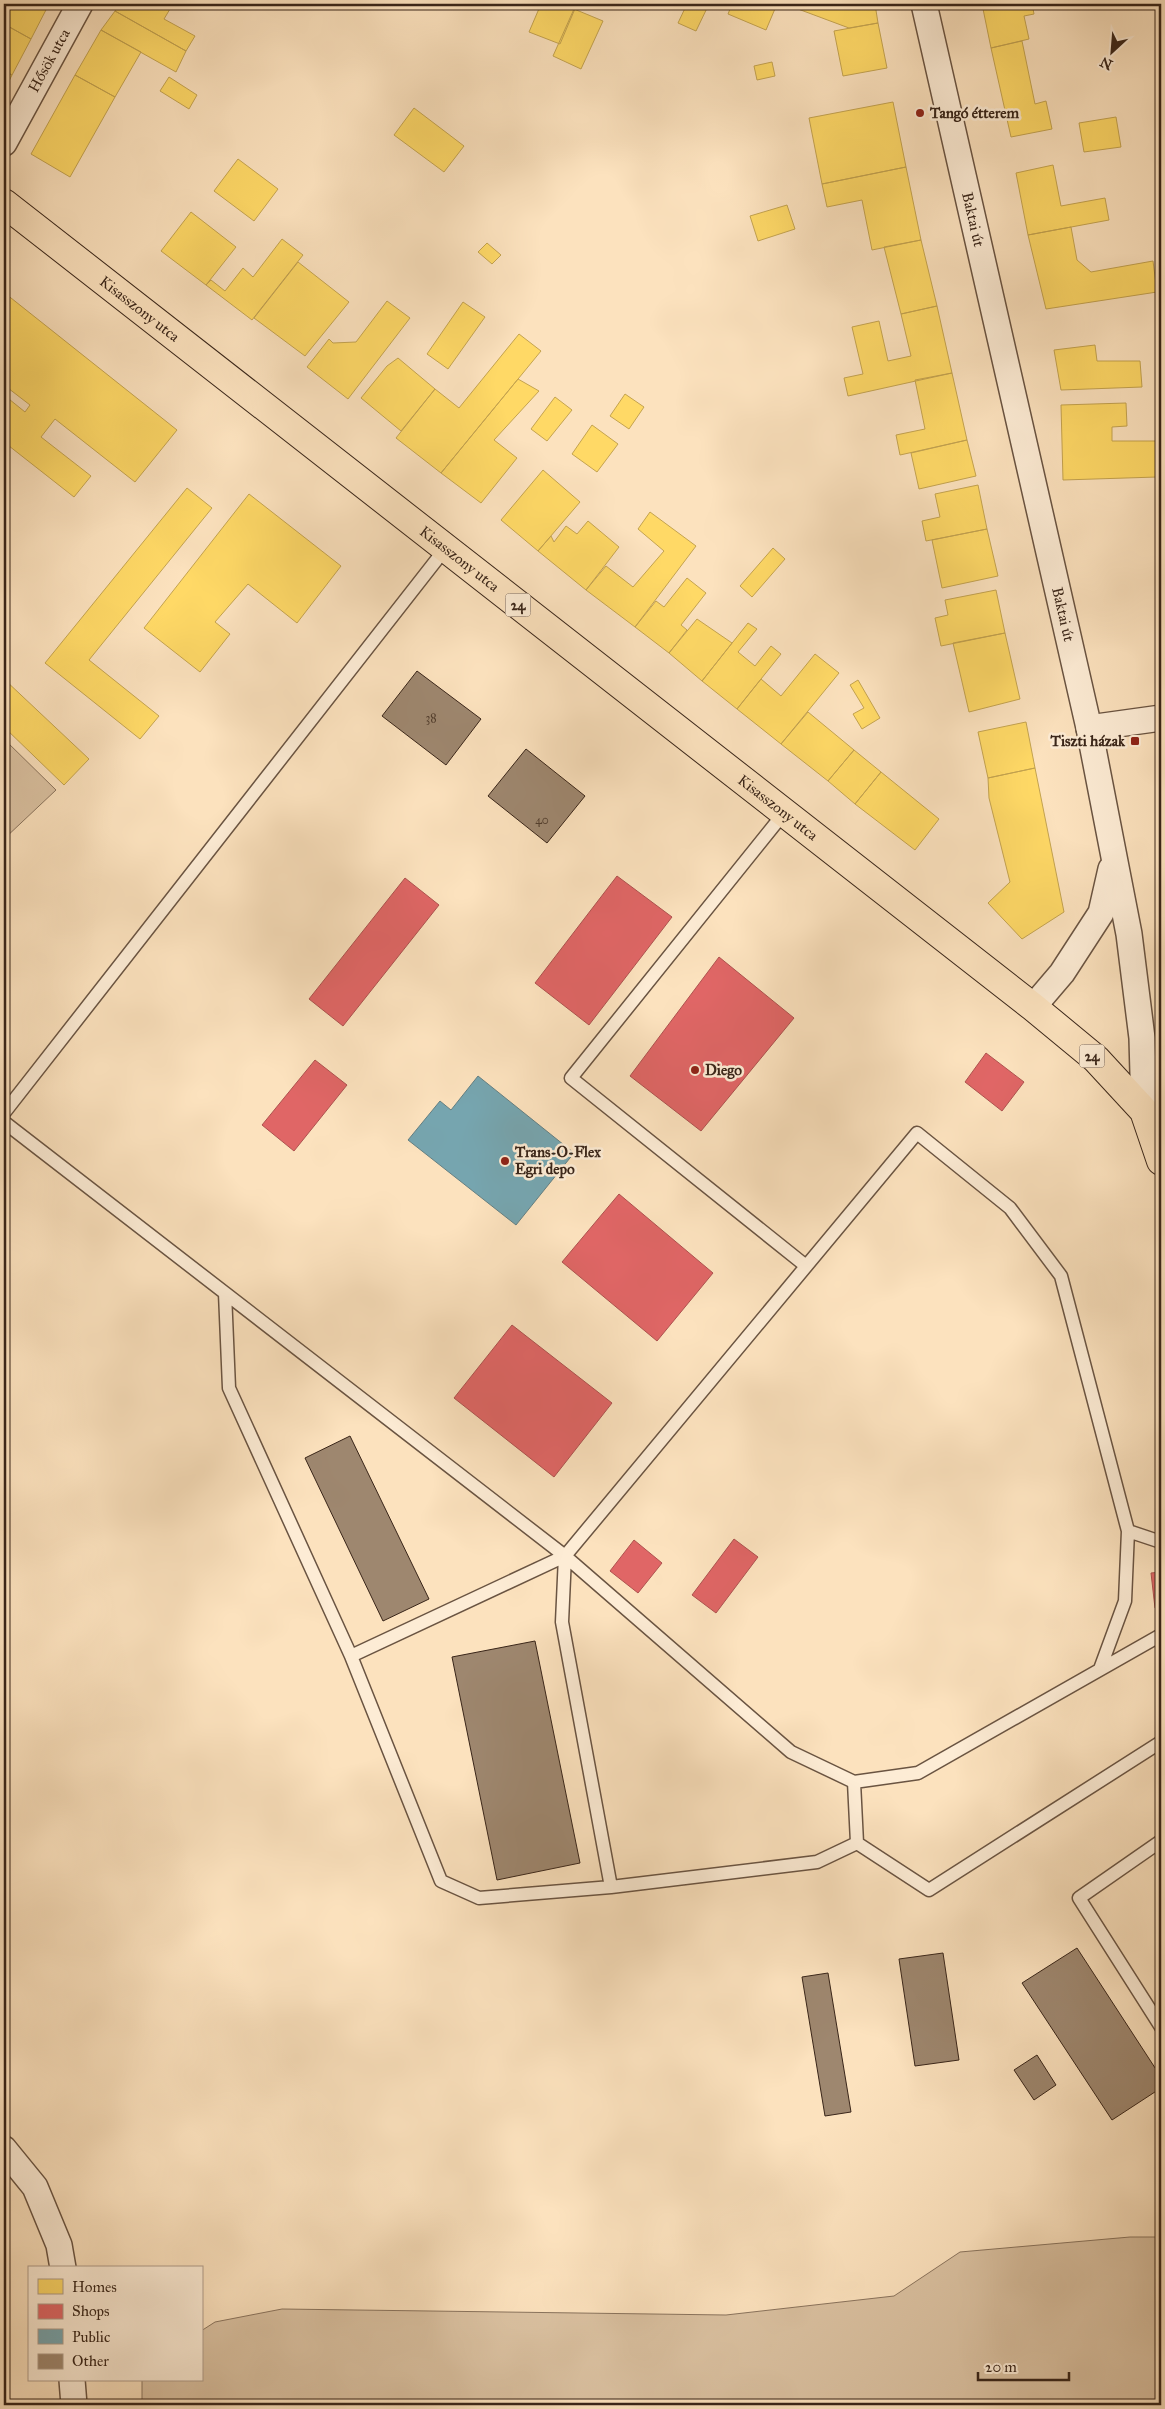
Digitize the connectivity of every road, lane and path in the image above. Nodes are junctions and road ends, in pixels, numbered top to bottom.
1 (80, 4) edge
2 (924, 4) edge
3 (4, 144) edge
4 (4, 202) edge
5 (445, 548) junction
6 (1161, 718) edge
7 (1089, 728) junction
8 (784, 813) junction
9 (1113, 859) junction
10 (1033, 1007) junction
11 (1144, 1111) junction
12 (4, 1113) edge
13 (4, 1122) edge
14 (1161, 1161) edge
15 (806, 1266) junction
16 (225, 1293) junction
17 (1128, 1531) junction
18 (1161, 1542) edge
19 (565, 1556) junction
20 (1161, 1635) edge
21 (351, 1656) junction
22 (1100, 1669) junction
23 (1161, 1742) edge
24 (854, 1782) junction
25 (1161, 1841) edge
26 (857, 1843) junction
27 (611, 1887) junction
28 (1161, 2027) edge
29 (4, 2149) edge
30 (63, 2266) edge
31 (72, 2382) edge
32 (74, 2405) edge

1 - 3 street, Hősök utca
2 - 7 street, Baktai út
4 - 5 main road, Kisasszony utca / 24
5 - 8 main road, Kisasszony utca / 24
5 - 12 lane
6 - 7 street
7 - 9 street, Baktai út
8 - 10 main road, Kisasszony utca / 24
8 - 15 lane
9 - 10 street, Baktai út
9 - 11 street
10 - 11 main road, 24
11 - 14 main road, 24
13 - 16 lane
15 - 17 lane
15 - 19 lane
16 - 19 lane
16 - 21 lane
17 - 18 lane
17 - 22 lane
19 - 21 lane
19 - 24 lane
19 - 27 lane
20 - 22 lane
21 - 27 lane
22 - 24 lane
23 - 26 lane
24 - 26 lane
25 - 28 lane
26 - 27 lane
29 - 30 street
31 - 32 street

